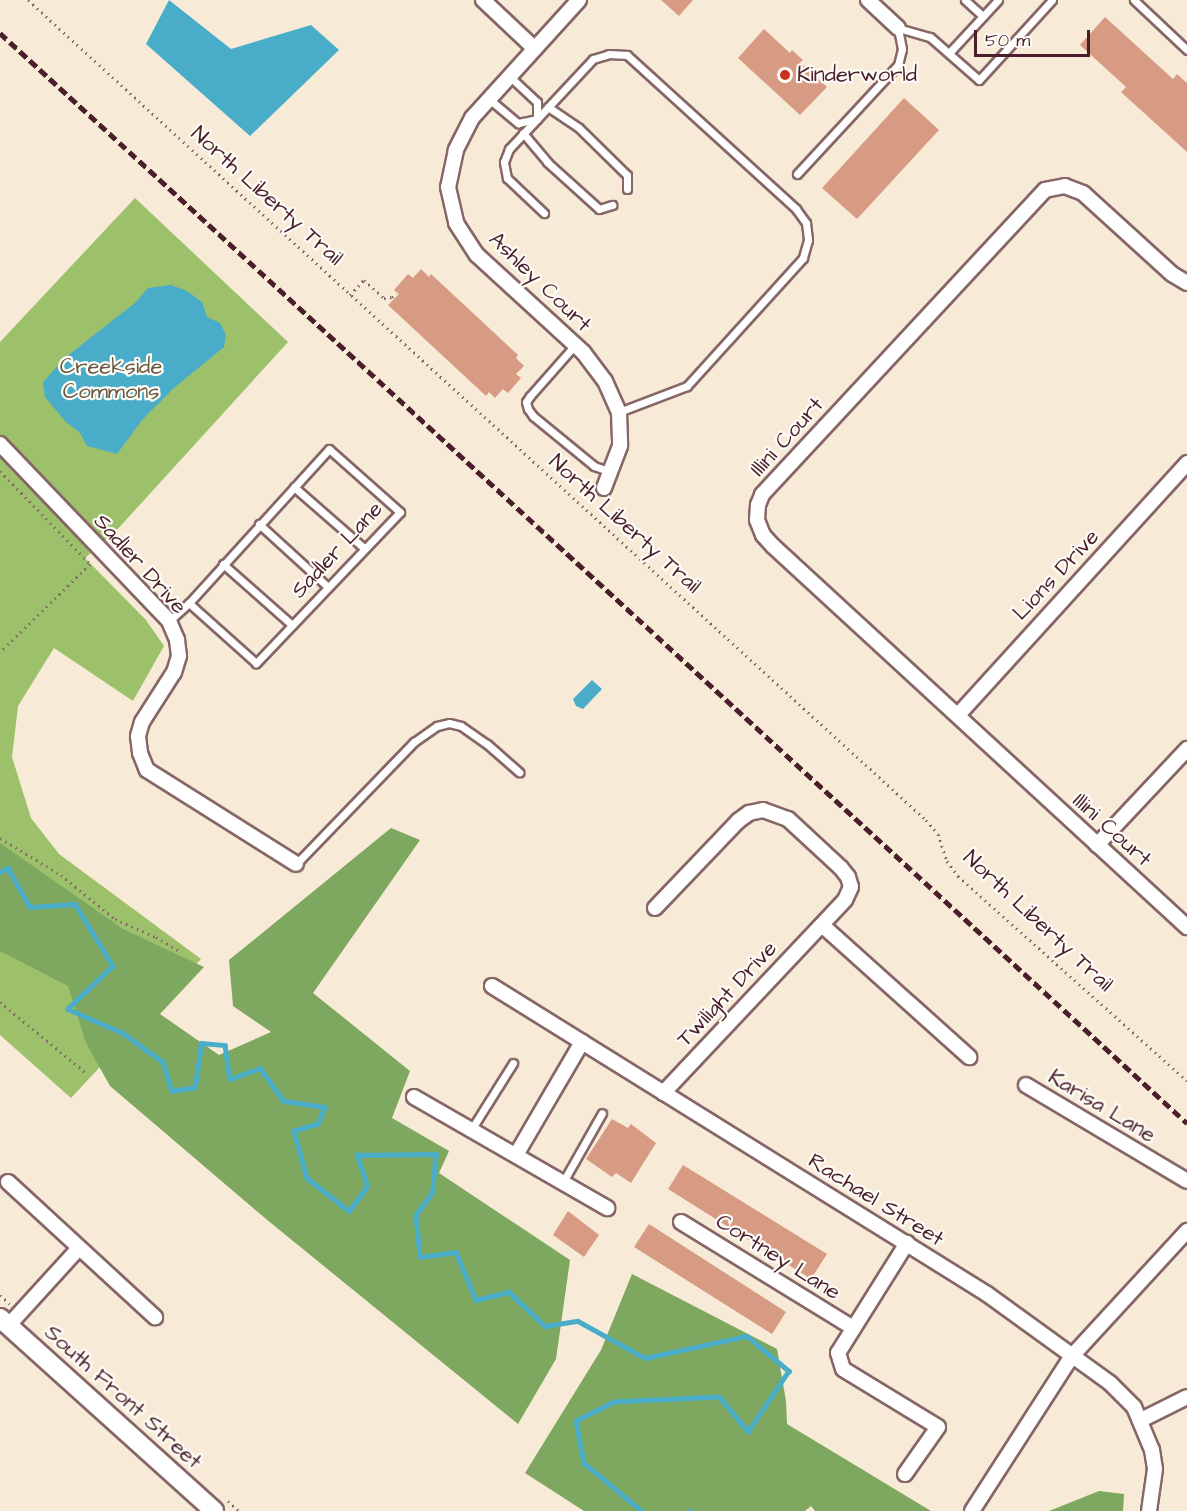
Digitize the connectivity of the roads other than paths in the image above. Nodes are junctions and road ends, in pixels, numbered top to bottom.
1 (483, 0) edge
2 (579, 0) edge
3 (867, 0) edge
4 (965, 0) edge
5 (998, 0) edge
6 (1052, 0) edge
7 (1134, 0) edge
8 (983, 16) junction
9 (898, 28) junction
10 (535, 49) junction
11 (1187, 50) edge
12 (949, 53) junction
13 (510, 77) junction
14 (489, 99) junction
15 (548, 107) junction
16 (537, 119) junction
17 (523, 133) junction
18 (797, 174) dead end
19 (627, 189) dead end
20 (612, 205) dead end
21 (544, 213) dead end
22 (1187, 283) edge
23 (576, 345) junction
24 (619, 412) junction
25 (0, 444) edge
26 (1187, 463) edge
27 (611, 472) junction
28 (294, 487) junction
29 (604, 488) dead end
30 (259, 524) junction
31 (365, 549) junction
32 (223, 564) junction
33 (328, 587) junction
34 (189, 603) junction
35 (169, 621) junction
36 (292, 625) junction
37 (958, 715) junction
38 (1187, 749) edge
39 (519, 772) dead end
40 (1097, 845) junction
41 (296, 864) joint
42 (655, 908) dead end
43 (822, 925) junction
44 (1187, 927) edge
45 (492, 986) dead end
46 (582, 1042) junction
47 (969, 1057) dead end
48 (513, 1063) dead end
49 (1026, 1085) dead end
50 (663, 1093) junction
51 (414, 1097) dead end
52 (602, 1113) dead end
53 (471, 1130) junction
54 (516, 1155) junction
55 (1187, 1181) edge
56 (8, 1182) dead end
57 (563, 1182) junction
58 (607, 1208) dead end
59 (681, 1222) dead end
60 (1187, 1231) edge
61 (907, 1244) junction
62 (79, 1248) junction
63 (155, 1317) dead end
64 (4, 1322) edge
65 (854, 1328) junction
66 (1072, 1356) junction
67 (1187, 1397) edge
68 (1141, 1420) junction
69 (905, 1474) dead end
70 (214, 1511) edge
71 (972, 1511) edge
72 (1149, 1511) edge

1 - 10 street
2 - 10 street, Ashley Court
3 - 9 street
4 - 8 lane
5 - 8 lane
6 - 12 lane
7 - 11 lane
8 - 12 lane
9 - 12 lane
9 - 18 lane
10 - 13 street, Ashley Court
13 - 14 street, Ashley Court
13 - 16 lane
14 - 16 lane
14 - 23 street, Ashley Court
15 - 16 lane
15 - 19 lane
15 - 24 lane
16 - 17 lane
17 - 20 lane
17 - 21 lane
22 - 37 street, Illini Court
23 - 24 street, Ashley Court
23 - 27 lane
24 - 27 street, Ashley Court
25 - 35 street, Sadler Drive
26 - 37 street, Lions Drive
27 - 29 street, Ashley Court
28 - 30 lane, Sadler Lane
28 - 31 lane
28 - 31 lane, Sadler Lane
30 - 32 lane, Sadler Lane
30 - 33 lane
31 - 33 lane, Sadler Lane
32 - 34 lane, Sadler Lane
32 - 36 lane
33 - 36 lane, Sadler Lane
34 - 35 lane, Sadler Lane
34 - 36 lane, Sadler Lane
35 - 41 street, Sadler Drive
37 - 40 street, Illini Court
38 - 40 street
39 - 41 lane
40 - 44 street, Illini Court
42 - 43 street, Twilight Drive
43 - 47 street
43 - 50 street, Twilight Drive
45 - 46 street, Rachael Street
46 - 50 street, Rachael Street
46 - 54 street
48 - 53 lane
49 - 55 street, Karisa Lane
50 - 61 street, Rachael Street
51 - 53 street
52 - 57 lane
53 - 54 street
54 - 57 street
56 - 62 street
57 - 58 street
59 - 65 street, Cortney Lane
60 - 66 street
61 - 65 street, Cortney Lane
61 - 66 street, Rachael Street
62 - 63 street
62 - 64 street
64 - 70 street, South Front Street
65 - 69 street, Cortney Lane
66 - 68 street, Rachael Street
66 - 71 street
67 - 68 street
68 - 72 street, Rachael Street

